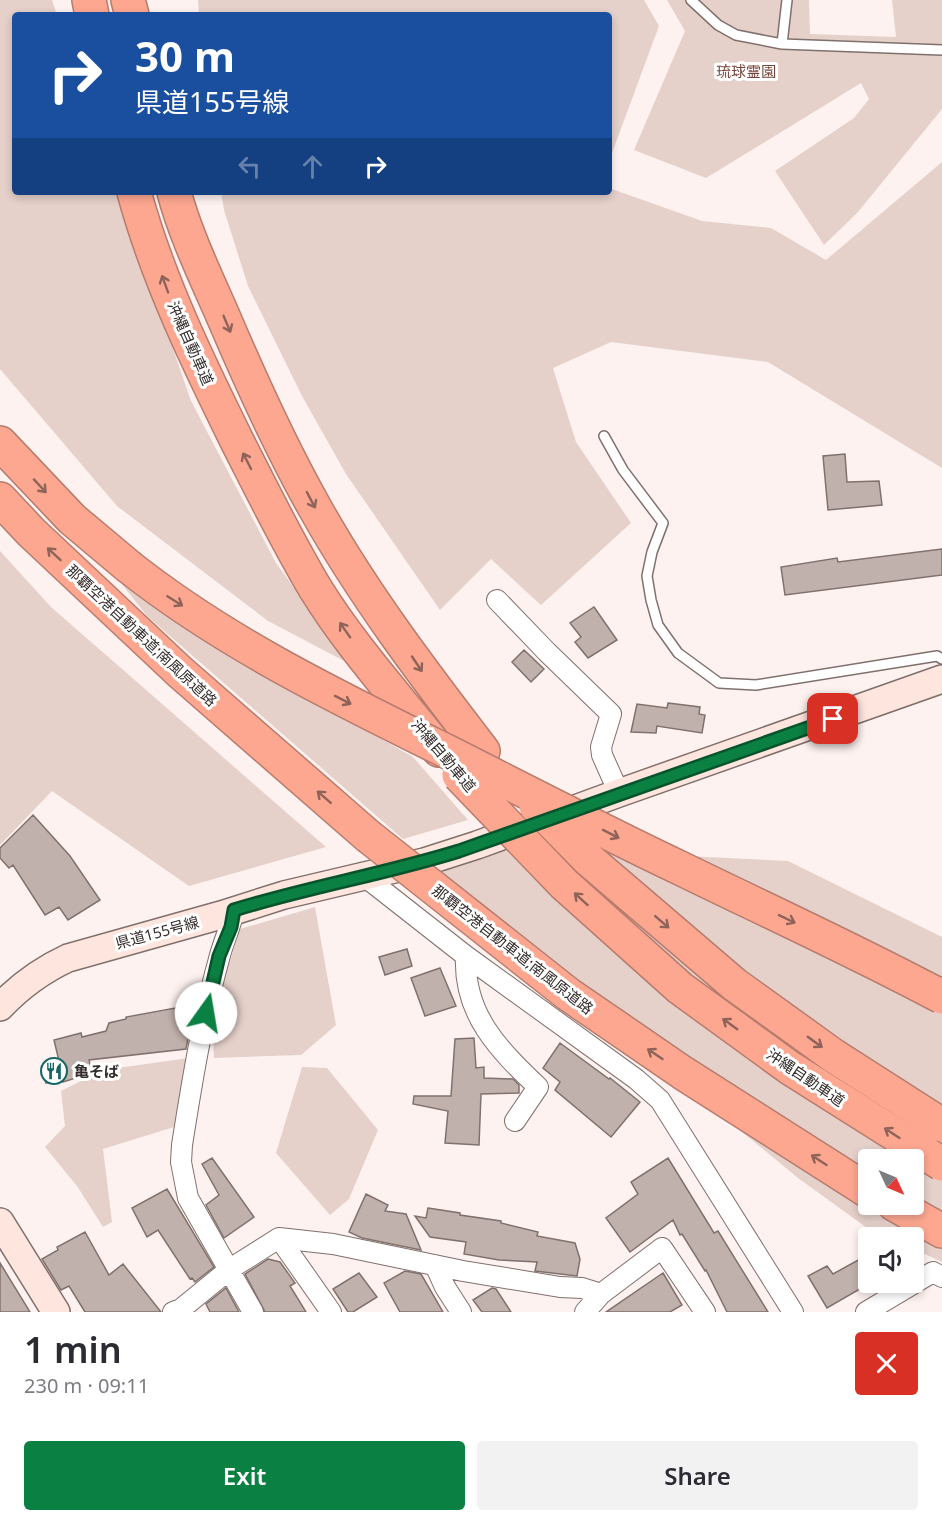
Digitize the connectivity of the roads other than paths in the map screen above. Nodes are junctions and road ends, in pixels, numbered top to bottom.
1 (691, 0) edge
2 (787, 0) edge
3 (782, 44) junction
4 (942, 50) edge
5 (135, 195) edge
6 (175, 195) edge
7 (604, 436) dead end
8 (0, 443) edge
9 (0, 499) edge
10 (497, 600) dead end
11 (942, 659) edge
12 (942, 679) edge
13 (618, 793) junction
14 (364, 876) junction
15 (234, 910) junction
16 (466, 956) junction
17 (942, 997) edge
18 (0, 1007) edge
19 (515, 1121) dead end
20 (942, 1125) edge
21 (942, 1164) edge
22 (858, 1185) edge
23 (914, 1215) edge
24 (0, 1222) edge
25 (942, 1231) edge
26 (279, 1238) junction
27 (435, 1264) junction
28 (230, 1269) junction
29 (477, 1273) junction
30 (942, 1277) edge
31 (560, 1287) junction
32 (601, 1294) junction
33 (460, 1309) edge
34 (56, 1312) edge
35 (173, 1312) edge
36 (254, 1312) edge
37 (331, 1312) edge
38 (579, 1312) edge
39 (585, 1312) edge
40 (705, 1312) edge
41 (794, 1312) edge
42 (866, 1312) edge

1 - 3 lane
2 - 3 lane
3 - 4 lane
21 -> 5 highway, 沖縄自動車道, bridge
6 -> 20 highway, bridge
7 - 11 lane
8 -> 17 highway, bridge
22 -> 9 highway, 那覇空港自動車道;南風原道路, bridge
10 - 13 street
12 - 13 main road, 県道155号線
13 - 14 main road, 県道155号線
14 - 15 main road, 県道155号線
14 - 16 street
15 - 18 main road, 県道155号線
15 - 28 street
16 - 19 street
16 - 41 street
23 - 25 highway
24 - 34 main road
26 - 27 street
26 - 28 street
26 - 37 street
27 - 29 street
27 - 33 street
28 - 35 street
28 - 36 street
29 - 31 street
29 - 33 street
30 - 42 street
31 - 32 street
31 - 38 street
32 - 39 street
32 - 40 street

